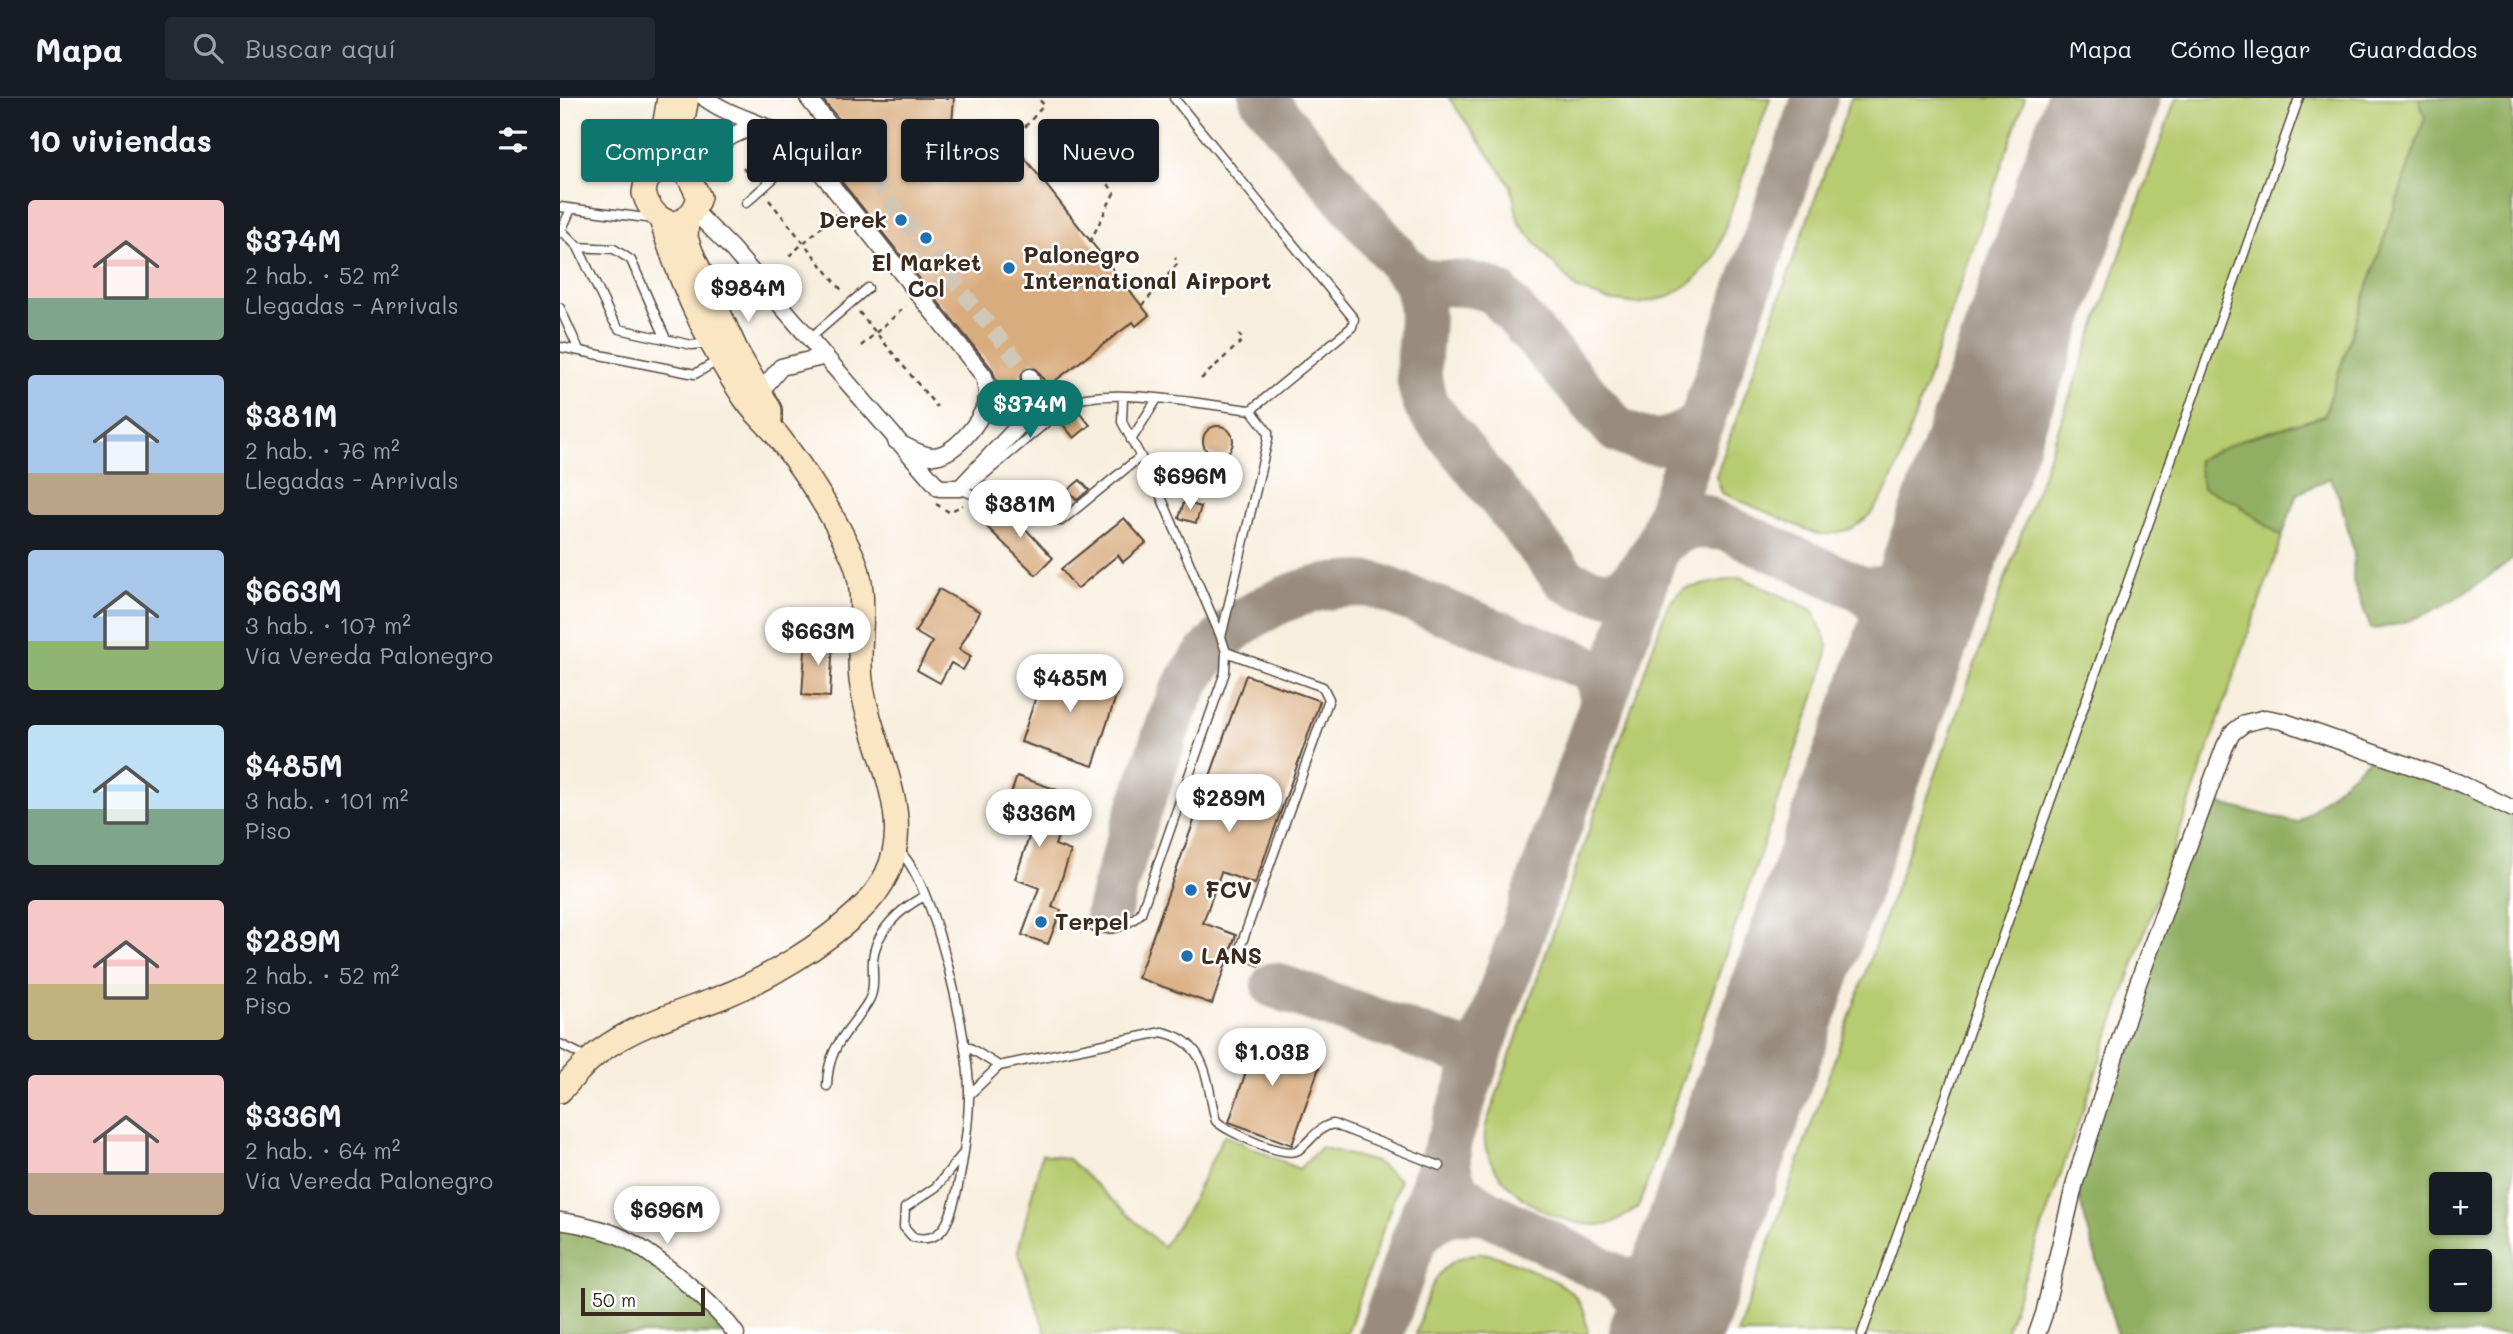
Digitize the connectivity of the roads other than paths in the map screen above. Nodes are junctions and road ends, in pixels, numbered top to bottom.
1 (669, 98) edge
2 (687, 98) edge
3 (705, 98) edge
4 (808, 98) edge
5 (1174, 98) edge
6 (2299, 98) edge
7 (670, 119) edge
8 (681, 119) edge
9 (748, 119) edge
10 (825, 119) edge
11 (648, 182) edge
12 (685, 182) edge
13 (770, 182) edge
14 (829, 182) edge
15 (746, 203) dead end
16 (560, 206) edge
17 (570, 209) junction
18 (691, 216) junction
19 (661, 220) junction
20 (561, 232) edge
21 (578, 247) junction
22 (868, 288) dead end
23 (560, 308) edge
24 (666, 339) junction
25 (808, 340) junction
26 (560, 347) edge
27 (579, 350) junction
28 (717, 350) junction
29 (822, 356) junction
30 (1030, 377) tunnel mouth
31 (760, 392) junction
32 (1123, 397) junction
33 (1157, 399) junction
34 (1071, 402) dead end
35 (1251, 410) junction
36 (770, 426) junction
37 (1131, 440) junction
38 (896, 441) junction
39 (1140, 457) junction
40 (960, 488) junction
41 (1222, 637) junction
42 (1226, 652) junction
43 (2513, 809) edge
44 (895, 847) junction
45 (925, 895) junction
46 (1090, 926) dead end
47 (1259, 961) dead end
48 (560, 1044) edge
49 (965, 1045) junction
50 (590, 1059) junction
51 (999, 1066) junction
52 (827, 1086) dead end
53 (560, 1091) edge
54 (969, 1095) junction
55 (962, 1156) junction
56 (1440, 1167) dead end
57 (560, 1221) edge
58 (736, 1334) edge
59 (1862, 1334) edge
60 (2037, 1334) edge

1 - 7 street
2 - 8 street
3 - 9 street
4 - 10 street
5 - 35 lane
6 - 59 lane
11 - 19 street
12 - 18 street
13 - 15 lane
14 - 38 street
16 - 17 lane
17 - 19 lane
17 - 20 lane
18 - 19 street
18 - 25 street
18 - 31 street
19 - 28 street
20 - 21 lane
21 - 24 lane
21 - 24 lane
22 - 25 lane
23 - 27 lane
24 - 28 lane
25 - 29 street
26 - 27 lane
27 - 28 lane
28 - 36 street
29 - 31 street
29 - 38 street
30 - 40 street
31 - 36 street
32 - 33 lane
32 - 34 lane
32 - 37 lane
33 - 35 lane
33 - 37 lane
35 - 41 lane
36 - 44 street
37 - 39 lane
38 - 40 street
39 - 40 lane
39 - 41 lane
41 - 42 lane
42 - 46 lane
42 - 47 lane
43 - 60 street
44 - 45 lane
44 - 50 street
45 - 49 lane
45 - 52 lane
48 - 50 lane
49 - 51 lane
49 - 54 lane
50 - 53 street
51 - 54 lane
51 - 56 lane
54 - 55 lane
55 - 55 lane
57 - 58 street

